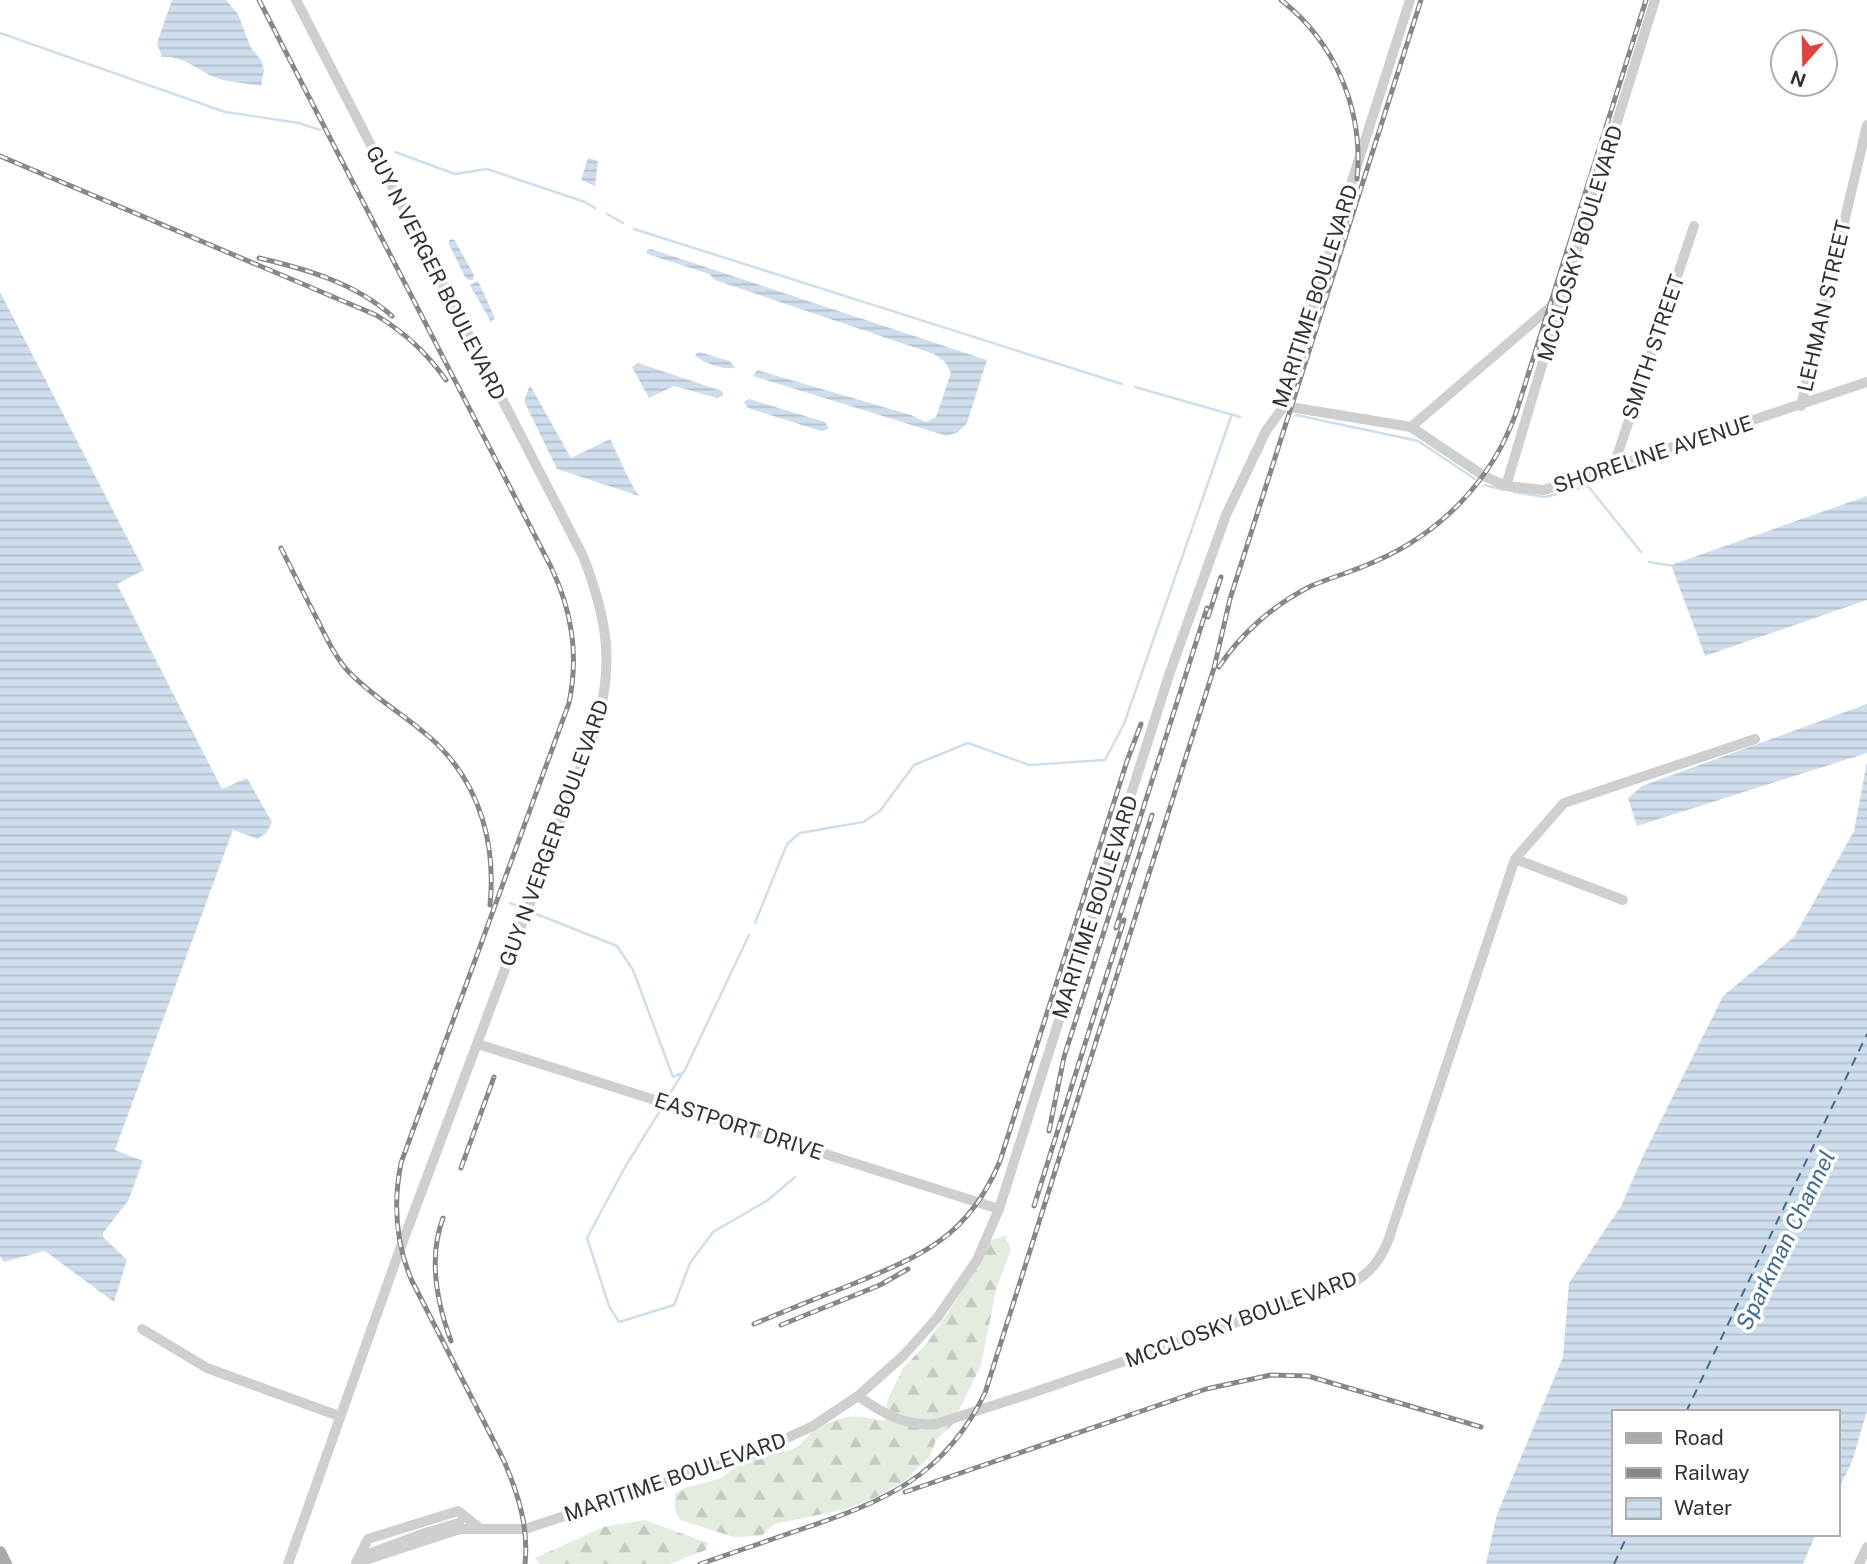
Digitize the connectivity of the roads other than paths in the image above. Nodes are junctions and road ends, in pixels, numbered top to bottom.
1 (296, 0) edge
2 (1409, 0) edge
3 (1656, 0) edge
4 (1867, 125) edge
5 (1694, 226) dead end
6 (1562, 298) junction
7 (1867, 382) edge
8 (1284, 406) junction
9 (1801, 406) junction
10 (1411, 427) junction
11 (1613, 468) junction
12 (1506, 486) junction
13 (1755, 739) dead end
14 (1515, 859) junction
15 (1623, 900) dead end
16 (478, 1044) junction
17 (999, 1209) junction
18 (142, 1329) dead end
19 (858, 1396) junction
20 (339, 1416) junction
21 (478, 1527) junction
22 (1867, 1547) edge
23 (0, 1552) edge
24 (6, 1564) edge
25 (288, 1564) edge
26 (358, 1564) edge
27 (378, 1564) edge
28 (1859, 1564) edge

1 - 16 street, GUY N VERGER BOULEVARD
2 - 8 street, MARITIME BOULEVARD
3 - 6 street, MCCLOSKY BOULEVARD
4 - 9 street, LEHMAN STREET
5 - 11 street, SMITH STREET
6 - 10 street
6 - 12 street, MCCLOSKY BOULEVARD
7 - 9 street, SHORELINE AVENUE
8 - 10 street, SHORELINE AVENUE
8 - 17 street, MARITIME BOULEVARD
9 - 11 street, SHORELINE AVENUE
10 - 12 street, SHORELINE AVENUE
11 - 12 street, SHORELINE AVENUE
13 - 14 street, MCCLOSKY BOULEVARD
14 - 15 street
14 - 19 street, MCCLOSKY BOULEVARD
16 - 17 street, EASTPORT DRIVE
16 - 20 street, GUY N VERGER BOULEVARD
17 - 19 street, MARITIME BOULEVARD
18 - 20 street
19 - 21 street, MARITIME BOULEVARD
20 - 25 street, GUY N VERGER BOULEVARD
21 - 26 street, MARITIME BOULEVARD
21 - 27 street, MARITIME BOULEVARD
22 - 28 street
23 - 24 main road

